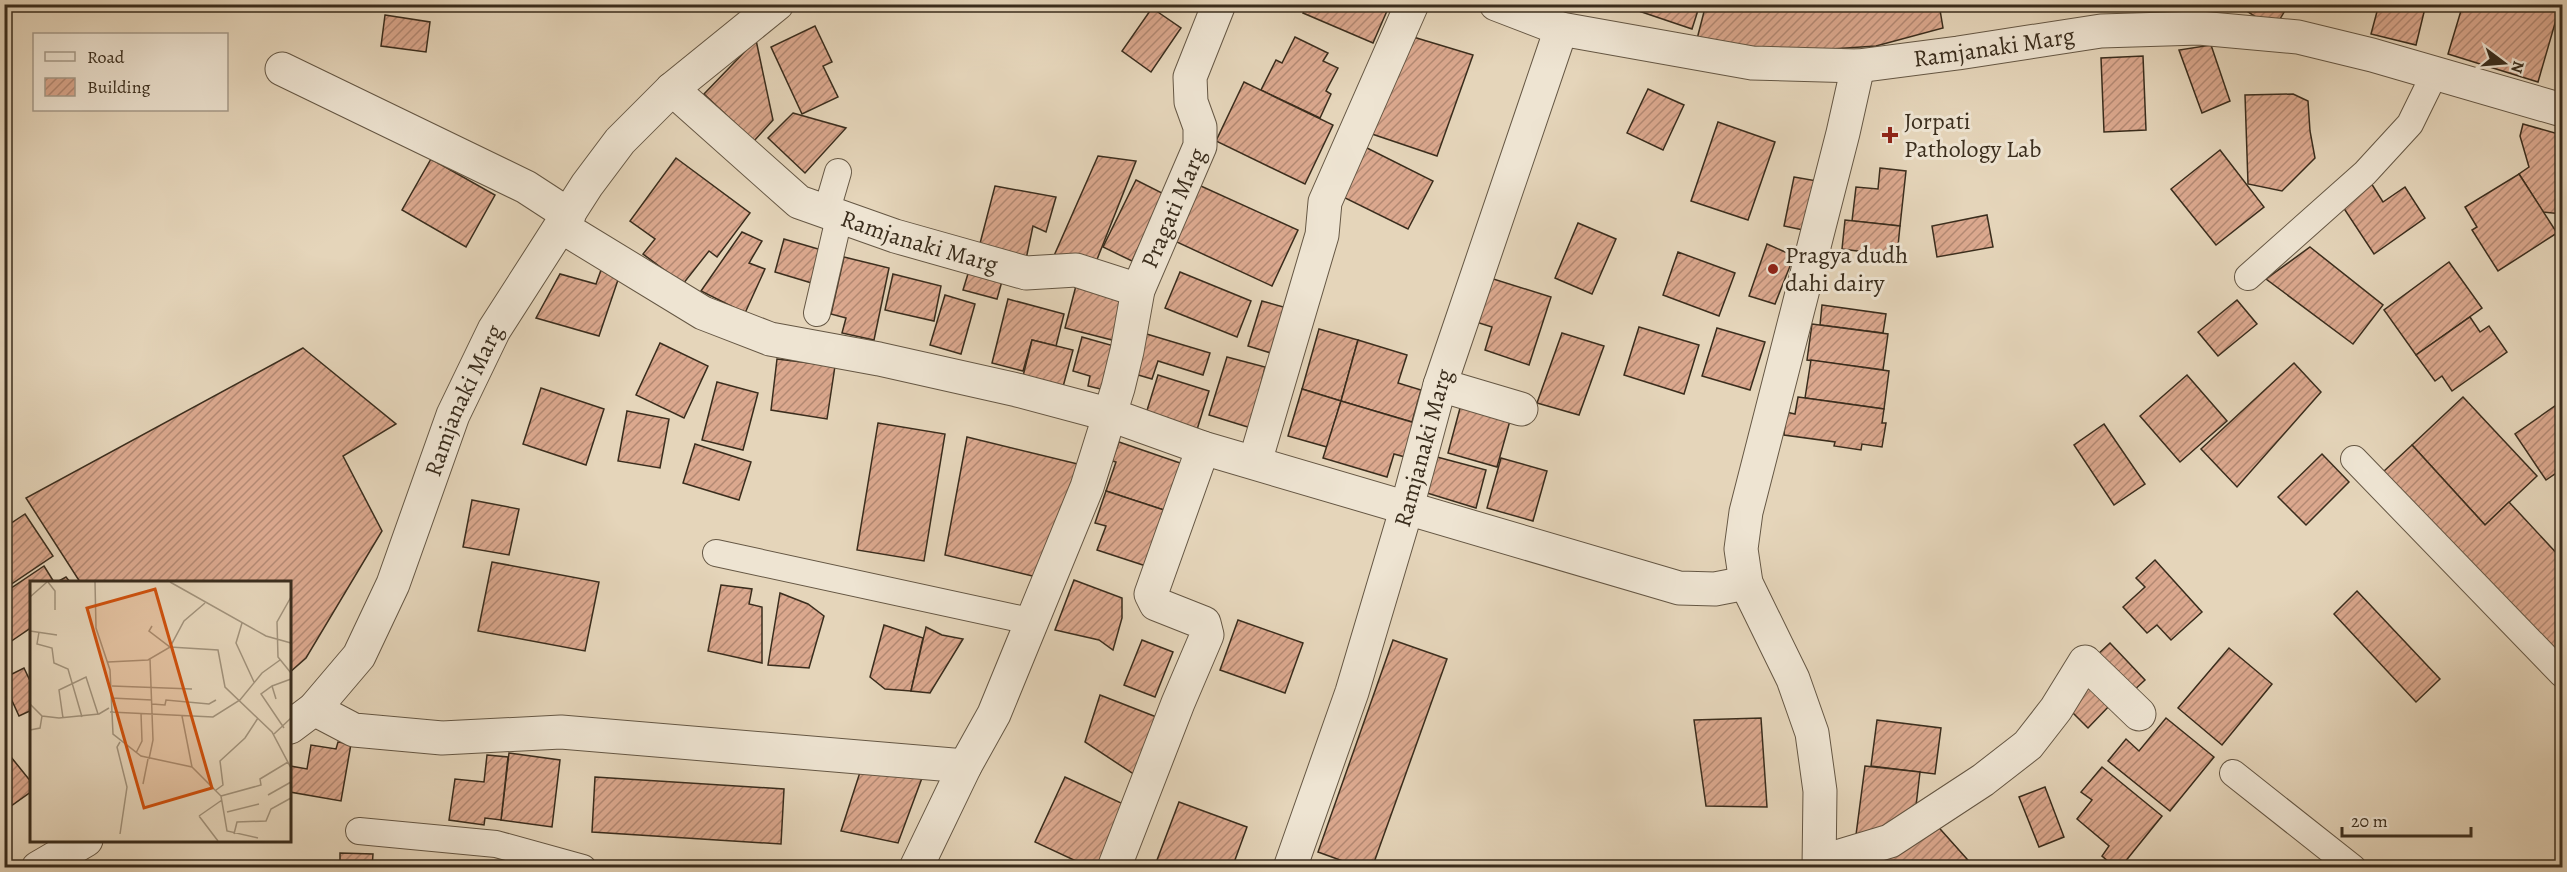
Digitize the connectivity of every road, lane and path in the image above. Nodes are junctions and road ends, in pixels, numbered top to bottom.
1 (777, 4) edge
2 (1220, 4) edge
3 (1412, 4) edge
4 (1496, 4) edge
5 (1561, 29) junction
6 (1858, 66) junction
7 (282, 69) dead end
8 (2435, 73) junction
9 (672, 89) junction
10 (2562, 110) edge
11 (838, 172) dead end
12 (833, 216) junction
13 (566, 221) junction
14 (2248, 278) dead end
15 (1138, 290) junction
16 (816, 313) dead end
17 (1440, 385) junction
18 (1521, 409) dead end
19 (1111, 415) junction
20 (1203, 448) junction
21 (2354, 459) dead end
22 (1255, 462) junction
23 (1407, 507) junction
24 (716, 553) dead end
25 (1746, 583) junction
26 (1034, 622) junction
27 (2562, 674) edge
28 (2139, 714) dead end
29 (302, 718) edge
30 (965, 766) junction
31 (2233, 772) dead end
32 (359, 831) dead end
33 (82, 842) edge
34 (1822, 866) edge
35 (38, 867) edge
36 (583, 867) edge
37 (916, 867) edge
38 (1114, 867) edge
39 (1290, 867) edge
40 (2353, 867) edge

1 - 9 street, Ramjanaki Marg
2 - 15 street, Pragati Marg
3 - 22 street
4 - 5 street, Ramjanaki Marg
5 - 6 street, Ramjanaki Marg
5 - 17 street, Ramjanaki Marg
6 - 8 street, Ramjanaki Marg
6 - 25 street
7 - 13 street
8 - 10 street, Ramjanaki Marg
8 - 14 lane
9 - 12 street, Ramjanaki Marg
9 - 13 street, Ramjanaki Marg
11 - 12 lane
12 - 15 street, Ramjanaki Marg
12 - 16 lane
13 - 19 street
13 - 29 street, Ramjanaki Marg
15 - 19 street, Pragati Marg
17 - 18 street
17 - 23 street, Ramjanaki Marg
19 - 20 street
19 - 26 street, Pragati Marg
20 - 22 street
20 - 38 street
21 - 27 lane
22 - 23 street
23 - 25 street
23 - 39 street, Ramjanaki Marg
24 - 26 lane
25 - 34 street
26 - 30 street, Pragati Marg
28 - 34 street
29 - 30 street
30 - 37 street, Pragati Marg
31 - 40 lane
32 - 36 lane
33 - 35 street

